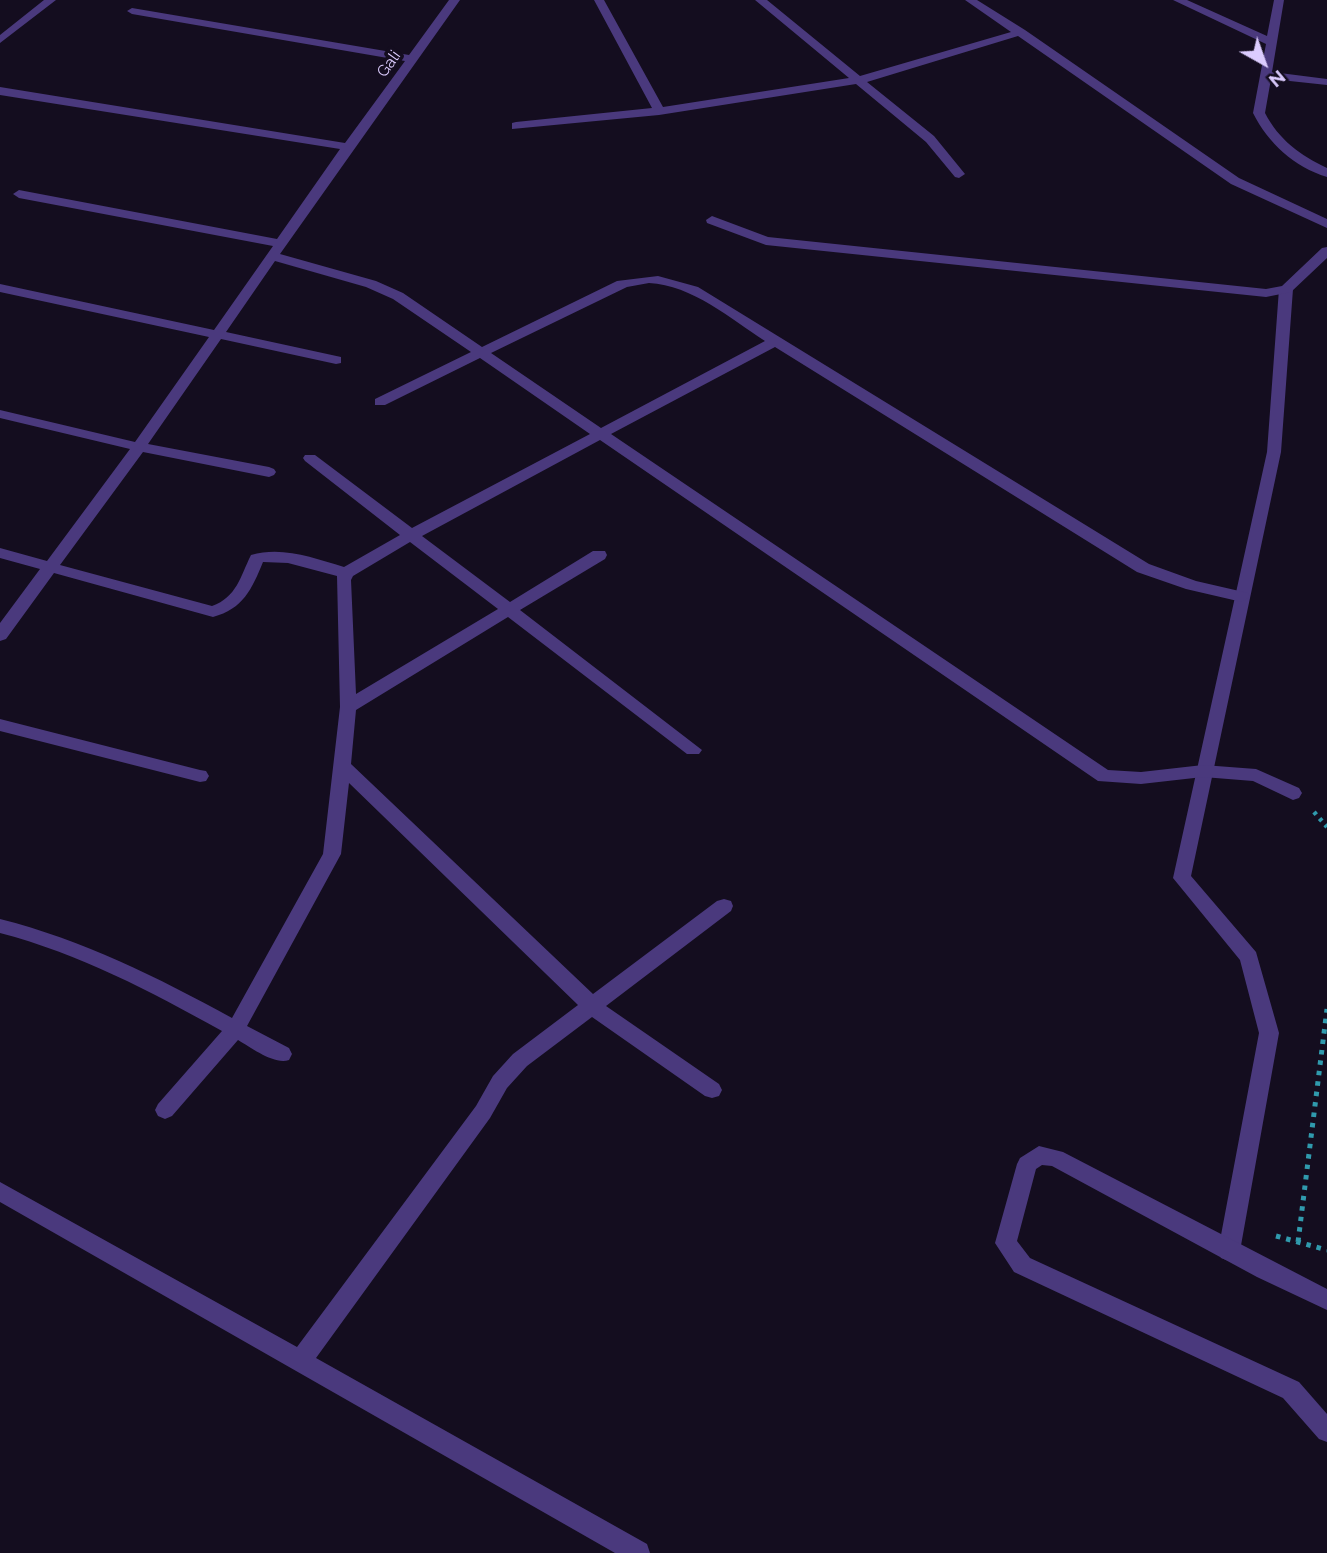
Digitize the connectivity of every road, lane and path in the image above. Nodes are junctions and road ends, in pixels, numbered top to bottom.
1 (51, 0) edge
2 (455, 0) edge
3 (599, 0) edge
4 (760, 0) edge
5 (970, 0) edge
6 (1178, 0) edge
7 (1279, 0) edge
8 (132, 11) dead end
9 (1021, 32) junction
10 (0, 40) edge
11 (1272, 43) junction
12 (412, 59) junction
13 (1266, 75) junction
14 (860, 80) junction
15 (1327, 82) edge
16 (0, 91) edge
17 (659, 111) junction
18 (516, 126) dead end
19 (348, 146) junction
20 (1327, 173) edge
21 (959, 174) dead end
22 (19, 194) dead end
23 (712, 220) dead end
24 (1327, 224) edge
25 (278, 250) junction
26 (1327, 251) edge
27 (0, 288) edge
28 (1286, 289) junction
29 (215, 336) junction
30 (775, 341) junction
31 (480, 354) junction
32 (337, 360) dead end
33 (380, 401) dead end
34 (0, 414) edge
35 (600, 435) junction
36 (139, 447) junction
37 (310, 458) dead end
38 (269, 472) dead end
39 (411, 535) junction
40 (0, 553) edge
41 (599, 555) dead end
42 (51, 568) junction
43 (346, 573) junction
44 (1242, 597) junction
45 (509, 610) junction
46 (0, 635) edge
47 (348, 708) junction
48 (0, 724) edge
49 (693, 750) dead end
50 (342, 766) junction
51 (1203, 771) junction
52 (200, 776) dead end
53 (1293, 793) dead end
54 (724, 906) dead end
55 (0, 926) edge
56 (593, 1007) junction
57 (1327, 1009) edge
58 (235, 1030) junction
59 (282, 1054) dead end
60 (712, 1090) dead end
61 (165, 1110) dead end
62 (0, 1191) edge
63 (1270, 1234) dead end
64 (1298, 1242) junction
65 (1327, 1250) edge
66 (1229, 1251) junction
67 (1327, 1300) edge
68 (300, 1361) junction
69 (1327, 1430) edge
70 (638, 1553) edge

1 - 10 street
2 - 12 street, Gali
3 - 17 street
4 - 14 street
5 - 9 street
6 - 11 street
7 - 11 street
8 - 12 street
9 - 14 street
9 - 24 street
11 - 13 street
12 - 19 street, Gali
13 - 15 street
13 - 20 street
14 - 17 street
14 - 21 street
16 - 19 street
17 - 18 street
19 - 25 street, Gali
22 - 25 street
23 - 28 street
25 - 29 street, Gali
25 - 31 street
26 - 28 street
27 - 29 street
28 - 44 street
29 - 32 street
29 - 36 street, Gali
30 - 31 street
30 - 35 street
30 - 44 street
31 - 33 street
31 - 35 street
34 - 36 street
35 - 39 street
35 - 51 street
36 - 38 street
36 - 42 street, Gali
37 - 39 street
39 - 43 street
39 - 45 street
40 - 42 street
41 - 45 street
42 - 43 street
42 - 46 street, Gali
43 - 47 street
44 - 51 street
45 - 47 street
45 - 49 street
47 - 50 street
48 - 52 street
50 - 56 street
50 - 58 street
51 - 53 street
51 - 66 street
54 - 56 street
55 - 58 street
56 - 60 street
56 - 68 street
57 - 64 path
58 - 59 street
58 - 61 street
62 - 68 street
63 - 64 path
64 - 65 path
66 - 67 street
66 - 69 street
68 - 70 street

